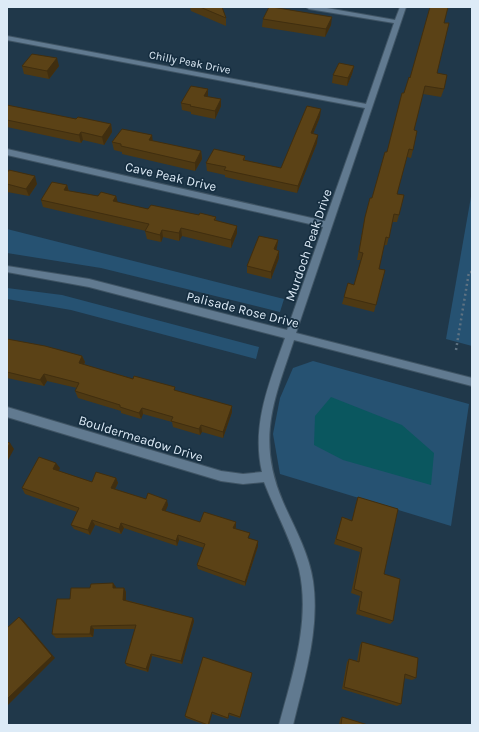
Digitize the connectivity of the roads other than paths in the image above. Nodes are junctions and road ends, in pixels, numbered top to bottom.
1 (310, 7) edge
2 (403, 7) edge
3 (398, 22) junction
4 (7, 38) edge
5 (369, 107) junction
6 (7, 152) edge
7 (329, 225) junction
8 (7, 269) edge
9 (291, 335) junction
10 (472, 382) edge
11 (7, 412) edge
12 (268, 476) junction
13 (286, 725) edge

1 - 3 street
2 - 3 street, Murdoch Peak Drive
3 - 5 street, Murdoch Peak Drive
4 - 5 street, Chilly Peak Drive
5 - 7 street, Murdoch Peak Drive
6 - 7 street, Cave Peak Drive
7 - 9 street, Murdoch Peak Drive
8 - 9 street, Palisade Rose Drive
9 - 10 street, Palisade Rose Drive
9 - 12 street, Murdoch Peak Drive
11 - 12 street, Bouldermeadow Drive
12 - 13 street, Murdoch Peak Drive

